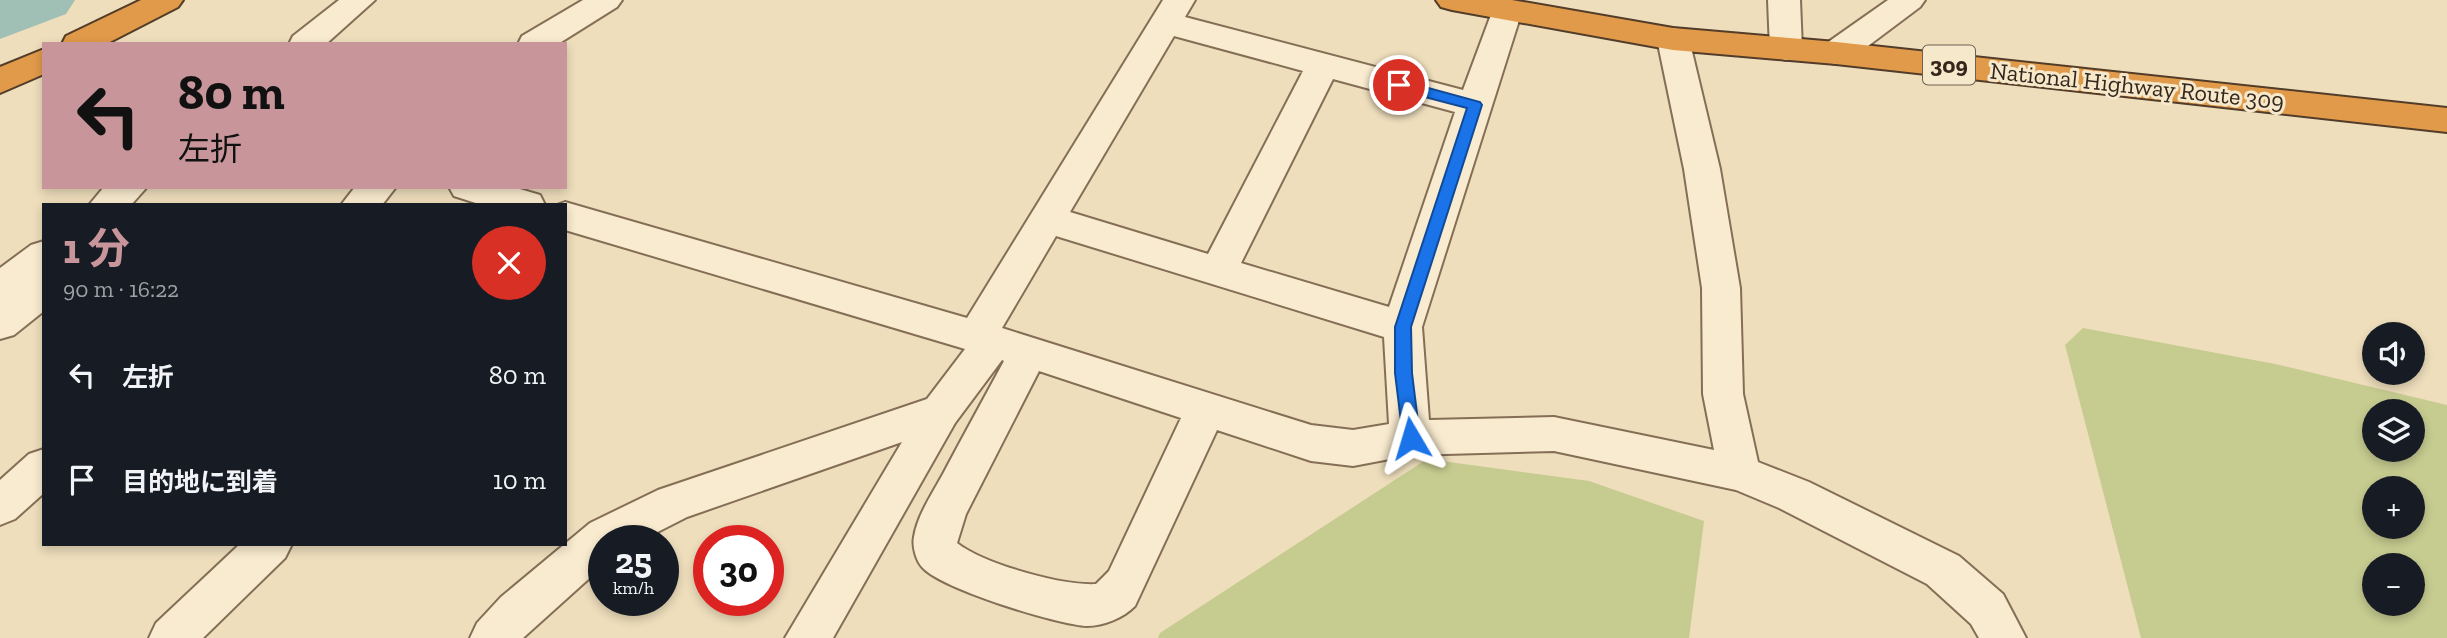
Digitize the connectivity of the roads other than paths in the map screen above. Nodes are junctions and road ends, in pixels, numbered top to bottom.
1 (167, 0) edge
2 (359, 0) edge
3 (606, 0) edge
4 (1452, 0) edge
5 (1784, 0) edge
6 (1909, 0) edge
7 (1506, 10) junction
8 (1172, 12) edge
9 (1673, 38) junction
10 (82, 42) edge
11 (307, 42) edge
12 (537, 42) edge
13 (1786, 49) junction
14 (1836, 53) junction
15 (42, 61) edge
16 (1323, 65) junction
17 (0, 81) edge
18 (1475, 105) junction
19 (2447, 120) edge
20 (127, 189) edge
21 (376, 189) edge
22 (474, 189) edge
23 (109, 203) edge
24 (361, 203) edge
25 (520, 203) edge
26 (567, 217) edge
27 (1049, 219) junction
28 (42, 258) edge
29 (1219, 271) junction
30 (0, 289) edge
31 (42, 292) edge
32 (0, 324) edge
33 (1403, 327) junction
34 (999, 344) junction
35 (1205, 410) junction
36 (941, 411) junction
37 (1411, 438) junction
38 (42, 469) edge
39 (1740, 472) junction
40 (0, 506) edge
41 (268, 546) edge
42 (172, 638) edge
43 (493, 638) edge
44 (808, 638) edge
45 (2003, 638) edge

1 - 10 highway
2 - 11 street
3 - 12 street
4 - 7 highway, National Highway Route 309 / 309
5 - 13 street
6 - 14 street
7 - 9 highway, National Highway Route 309 / 309
7 - 18 street
8 - 16 street
8 - 27 street
9 - 13 highway, National Highway Route 309 / 309
9 - 39 street
13 - 14 highway, National Highway Route 309 / 309
14 - 19 highway, National Highway Route 309 / 309
15 - 17 highway
16 - 18 street
16 - 29 street
18 - 33 street
20 - 23 street
21 - 24 street
22 - 25 street
26 - 34 street
27 - 29 street
27 - 34 street
28 - 30 street
29 - 33 street
31 - 32 street
33 - 37 street
34 - 35 street
34 - 35 street
34 - 36 street
35 - 37 street
36 - 43 street
36 - 44 street
37 - 39 street
38 - 40 street
39 - 45 street
41 - 42 street

